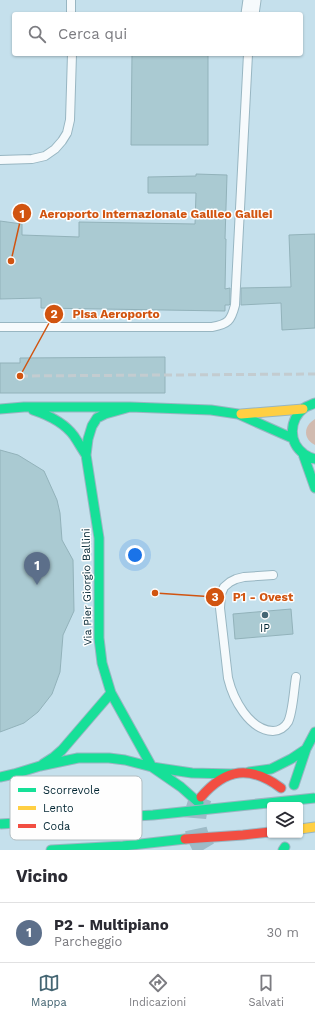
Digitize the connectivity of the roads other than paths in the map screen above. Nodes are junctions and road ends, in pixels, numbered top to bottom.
1 (71, 0) edge
2 (252, 0) edge
3 (71, 12) edge
4 (250, 12) edge
5 (72, 56) edge
6 (248, 56) edge
7 (0, 160) edge
8 (0, 326) edge
9 (315, 403) edge
10 (0, 404) edge
11 (24, 407) junction
12 (130, 407) junction
13 (0, 409) edge
14 (303, 409) junction
15 (238, 414) junction
16 (292, 438) junction
17 (303, 454) junction
18 (86, 455) junction
19 (315, 459) edge
20 (315, 488) edge
21 (273, 575) dead end
22 (296, 676) dead end
23 (111, 693) junction
24 (315, 732) edge
25 (306, 749) junction
26 (40, 766) junction
27 (152, 767) junction
28 (248, 772) junction
29 (232, 774) junction
30 (0, 777) edge
31 (294, 785) dead end
32 (281, 788) dead end
33 (315, 798) edge
34 (142, 816) edge
35 (10, 823) edge
36 (0, 824) edge
37 (315, 827) edge
38 (303, 829) edge
39 (267, 832) edge
40 (184, 840) junction
41 (51, 850) edge
42 (141, 850) edge

1 - 3 lane
2 - 4 street
5 - 7 lane
6 - 8 lane
9 - 14 main road
10 - 11 lane, Via Pier Giorgio Ballini
11 - 12 main road, Via Pier Giorgio Ballini
11 - 13 main road, Via Pier Giorgio Ballini
11 - 18 main road, Via Pier Giorgio Ballini
12 - 15 main road
12 - 18 main road, Via Pier Giorgio Ballini
14 - 15 main road
14 - 16 main road
15 - 16 main road
16 - 17 main road
17 - 19 main road
17 - 20 main road
18 - 23 main road, Via Pier Giorgio Ballini
21 - 22 lane
23 - 26 main road, Via Pier Giorgio Ballini
23 - 27 main road, Via Pier Giorgio Ballini
24 - 25 main road
25 - 28 main road
25 - 31 main road
26 - 27 main road, Via Pier Giorgio Ballini
26 - 30 main road, Via Pier Giorgio Ballini
27 - 29 main road, Via Pier Giorgio Ballini
27 - 29 main road, Via Pier Giorgio Ballini
28 - 29 main road
28 - 32 main road
33 - 34 main road, bridge
35 - 36 main road, bridge
37 - 38 main road
39 - 40 main road, bridge
40 - 41 main road
40 - 42 main road

